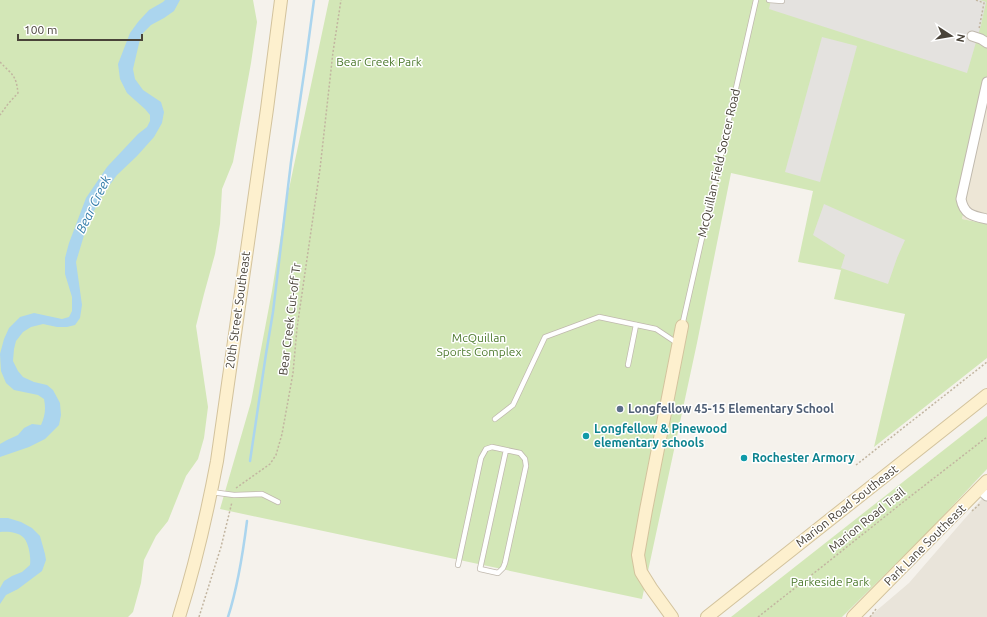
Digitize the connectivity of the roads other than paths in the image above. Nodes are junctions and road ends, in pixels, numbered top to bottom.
1 (281, 0) edge
2 (756, 0) edge
3 (769, 0) edge
4 (782, 1) dead end
5 (975, 34) road end
6 (987, 43) edge
7 (987, 82) edge
8 (987, 219) edge
9 (636, 325) junction
10 (682, 326) joint
11 (679, 344) junction
12 (628, 364) dead end
13 (987, 396) edge
14 (495, 419) dead end
15 (506, 450) junction
16 (984, 489) edge
17 (211, 492) junction
18 (278, 502) dead end
19 (458, 565) dead end
20 (179, 617) edge
21 (672, 617) edge
22 (707, 617) edge
23 (854, 617) edge

1 - 17 street, 20th Street Southeast
2 - 10 lane, McQuillan Field Soccer Road
3 - 4 lane
5 - 6 street
7 - 8 street
9 - 11 lane
9 - 12 lane
9 - 14 lane
10 - 11 street
11 - 21 street
13 - 22 street, Marion Road Southeast
15 - 15 lane
15 - 19 lane
16 - 23 street, Park Lane Southeast
17 - 18 lane
17 - 20 street, 20th Street Southeast

